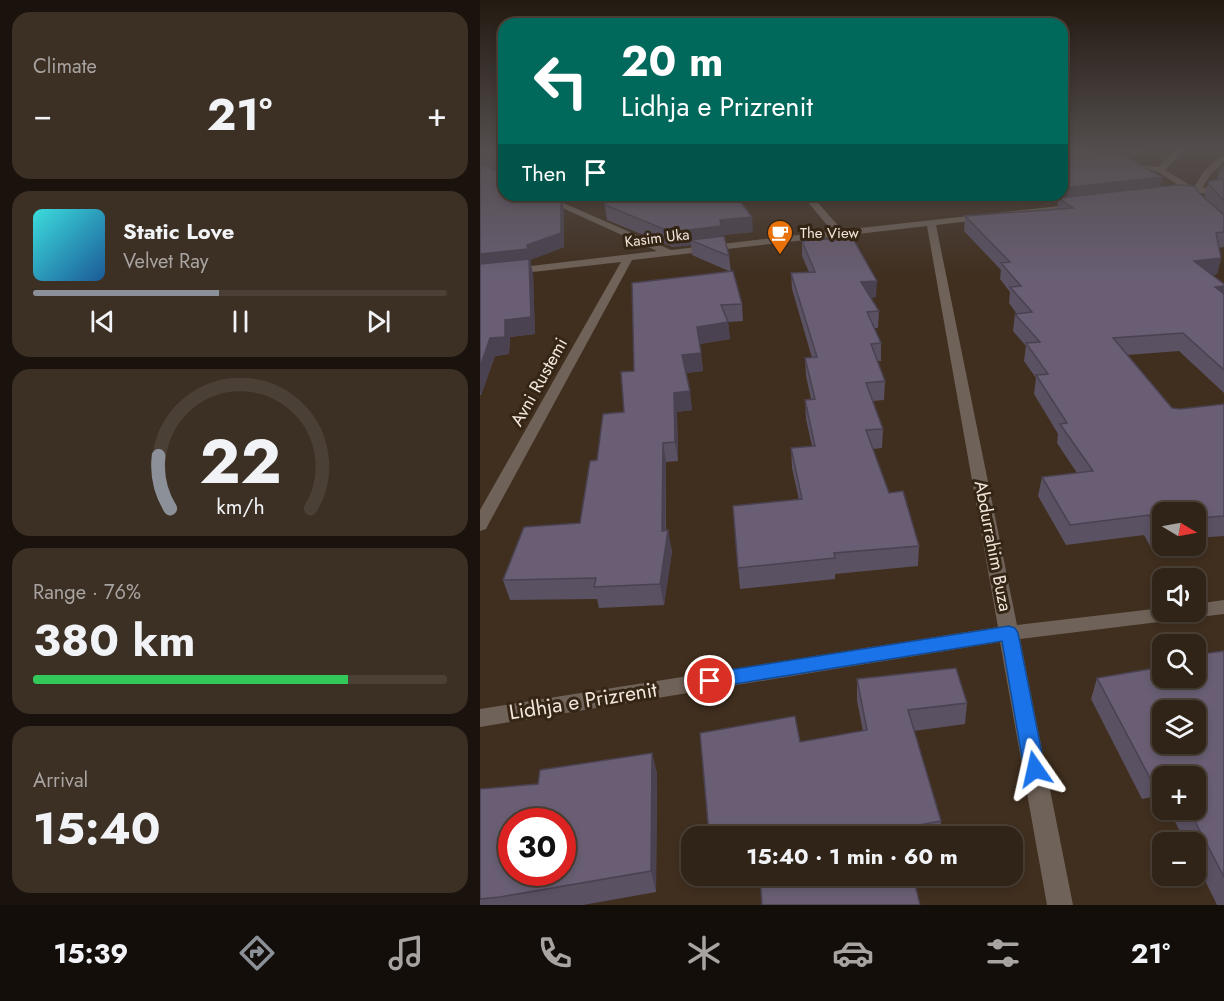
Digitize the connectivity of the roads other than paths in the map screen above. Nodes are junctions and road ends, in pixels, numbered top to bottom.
1 (1201, 191) edge
2 (1195, 192) junction
3 (1172, 195) edge
4 (552, 201) edge
5 (811, 201) edge
6 (1200, 203) edge
7 (1092, 204) edge
8 (931, 222) junction
9 (838, 232) junction
10 (668, 252) junction
11 (629, 257) junction
12 (480, 275) edge
13 (480, 525) edge
14 (1224, 607) edge
15 (1206, 610) edge
16 (1152, 616) edge
17 (1009, 633) junction
18 (480, 718) edge
19 (1060, 905) edge

1 - 2 street
2 - 3 street
2 - 6 street
4 - 10 street
5 - 9 street
7 - 8 street, Kasim Uka
8 - 9 street, Kasim Uka
8 - 17 street, Abdurrahim Buza
9 - 10 street, Kasim Uka
10 - 11 street, Kasim Uka
11 - 12 street, Kasim Uka
11 - 13 street, Avni Rustemi
14 - 15 street
16 - 17 street, Lidhja e Prizrenit
17 - 18 street, Lidhja e Prizrenit
17 - 19 street, Abdurrahim Buza

